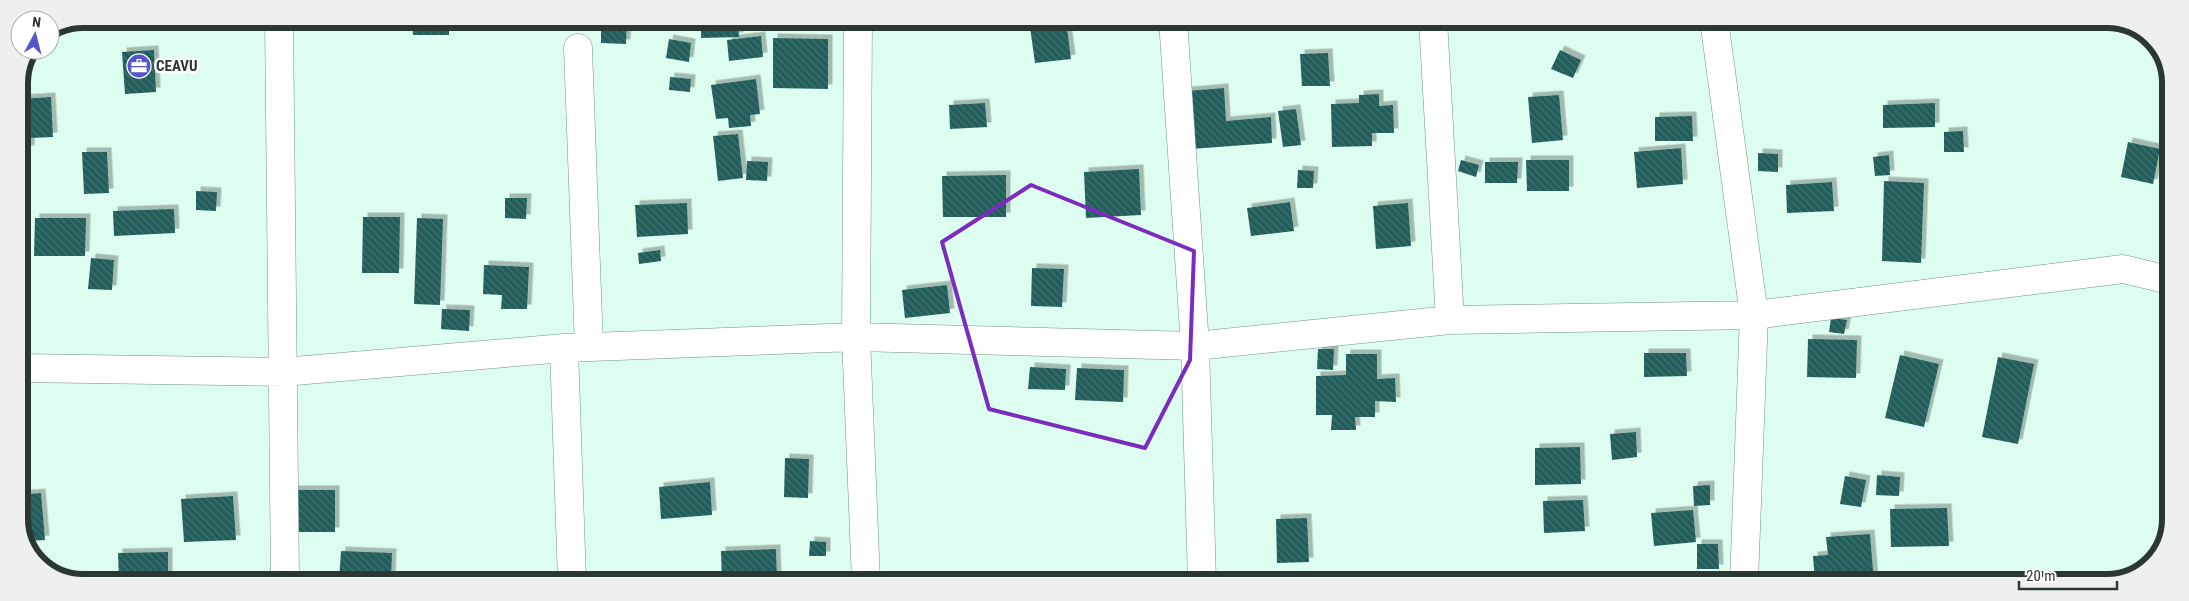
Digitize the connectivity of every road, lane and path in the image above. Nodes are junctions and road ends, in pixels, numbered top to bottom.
1 (279, 27) edge
2 (858, 27) edge
3 (1172, 27) edge
4 (1433, 27) edge
5 (1715, 27) edge
6 (578, 48) dead end
7 (2161, 278) edge
8 (1754, 315) junction
9 (1450, 320) junction
10 (856, 337) junction
11 (1195, 346) junction
12 (577, 348) junction
13 (28, 368) edge
14 (282, 372) junction
15 (285, 574) edge
16 (572, 574) edge
17 (866, 574) edge
18 (1202, 574) edge
19 (1744, 574) edge

1 - 14 street
2 - 10 street
3 - 11 street
4 - 9 street
5 - 8 street
6 - 12 street
7 - 8 street
8 - 9 street
8 - 19 street
9 - 11 street
10 - 11 street
10 - 12 street
10 - 17 street
11 - 18 street
12 - 14 street
12 - 16 street
13 - 14 street
14 - 15 street

